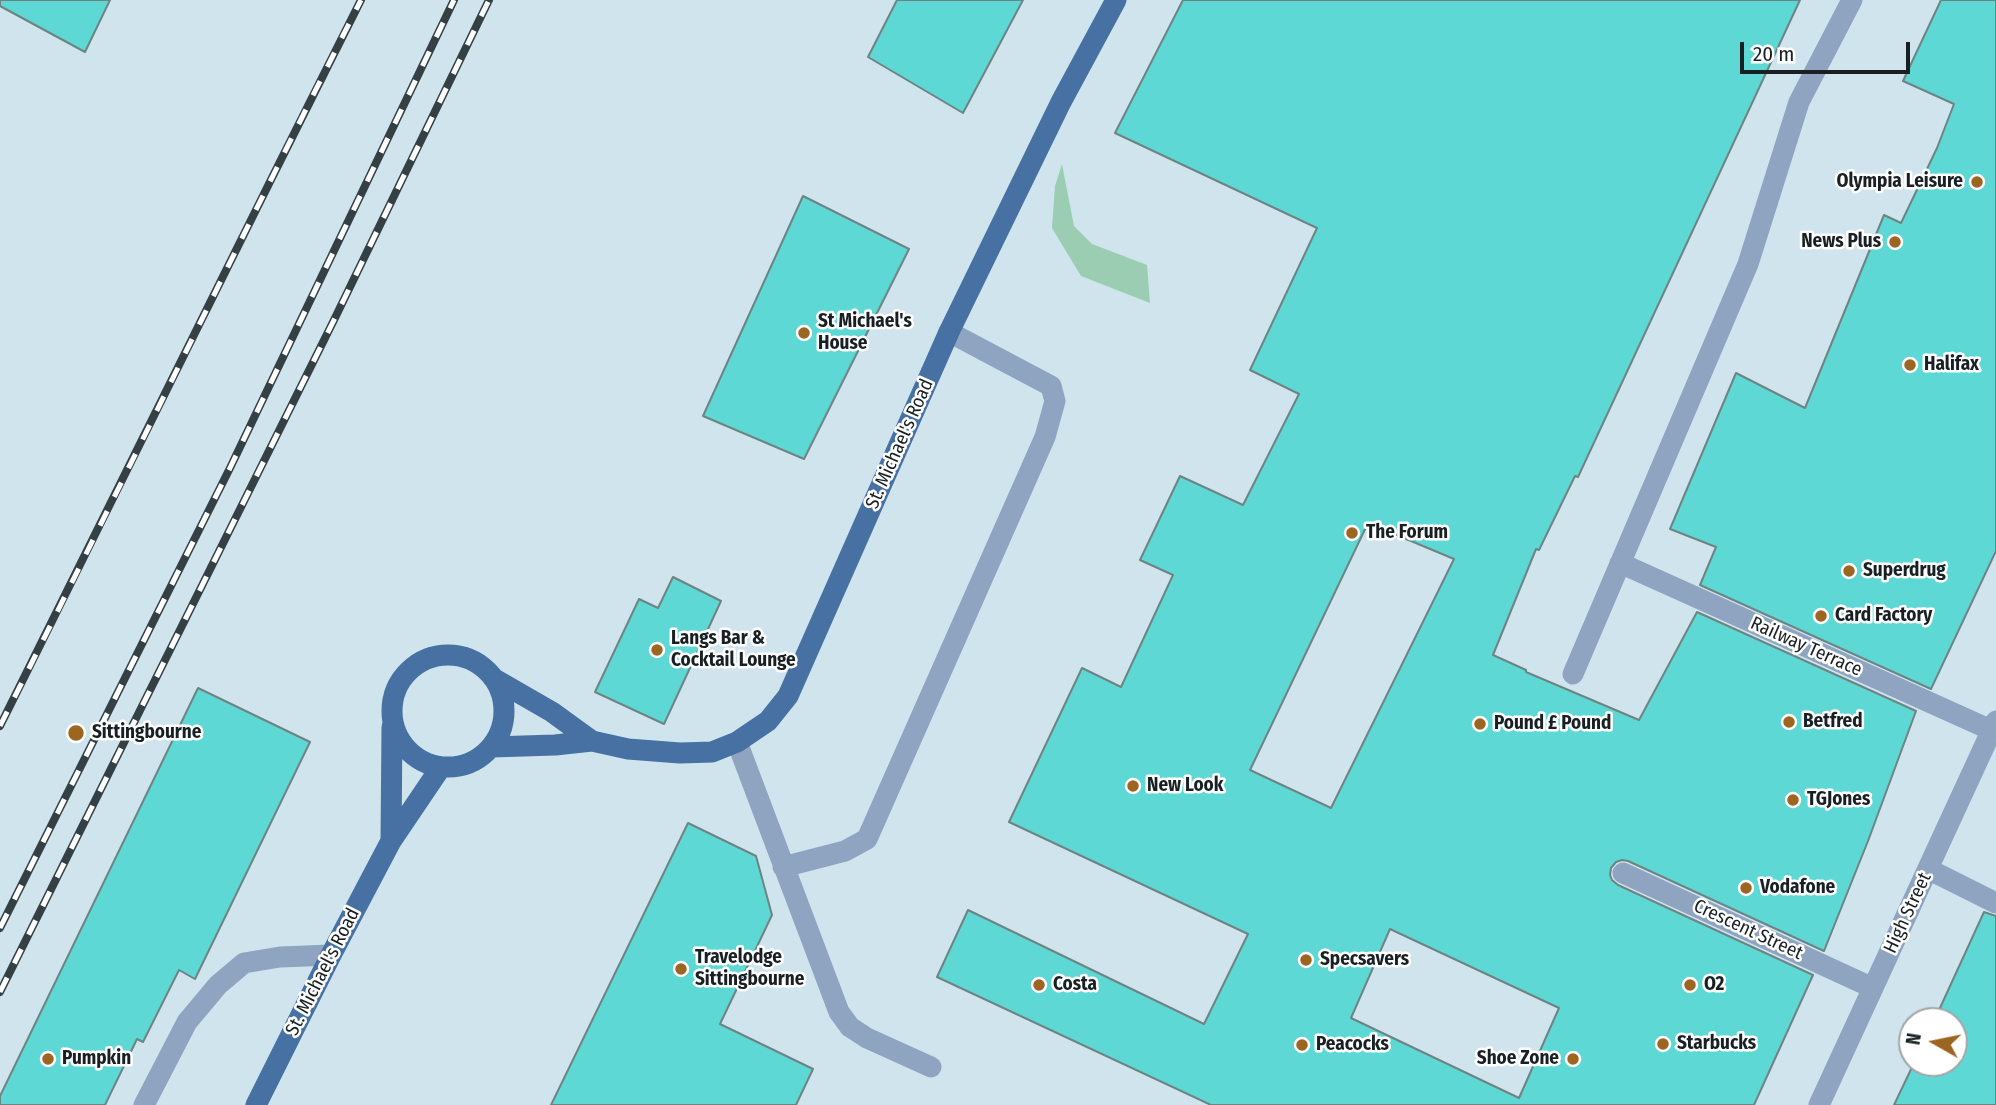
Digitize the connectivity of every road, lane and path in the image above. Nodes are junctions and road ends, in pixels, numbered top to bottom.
1 (1116, 0) edge
2 (1852, 0) edge
3 (949, 332) junction
4 (1620, 563) junction
5 (1573, 674) dead end
6 (494, 678) junction
7 (391, 718) junction
8 (1994, 726) edge
9 (592, 741) junction
10 (737, 742) junction
11 (491, 747) junction
12 (441, 768) junction
13 (391, 841) junction
14 (783, 867) junction
15 (1928, 869) junction
16 (1623, 873) dead end
17 (1996, 903) edge
18 (331, 955) junction
19 (1873, 988) junction
20 (931, 1067) dead end
21 (144, 1105) edge
22 (256, 1105) edge
23 (1819, 1105) edge

1 - 3 main road, St. Michael's Road
2 - 4 street
3 - 10 main road, St. Michael's Road
3 - 14 street
4 - 5 street
4 - 8 street, Railway Terrace
6 - 7 main road
6 - 9 main road, St. Michael's Road
6 - 11 main road
7 - 12 main road
7 - 13 main road, St. Michael's Road
8 - 15 street, High Street
9 - 10 main road, St. Michael's Road
9 - 11 main road, St. Michael's Road
10 - 14 street
11 - 12 main road
12 - 13 main road, St. Michael's Road
13 - 18 main road, St. Michael's Road
14 - 20 street
15 - 17 street
15 - 19 street, High Street
16 - 19 street, Crescent Street
18 - 21 street
18 - 22 main road, St. Michael's Road
19 - 23 street, High Street

